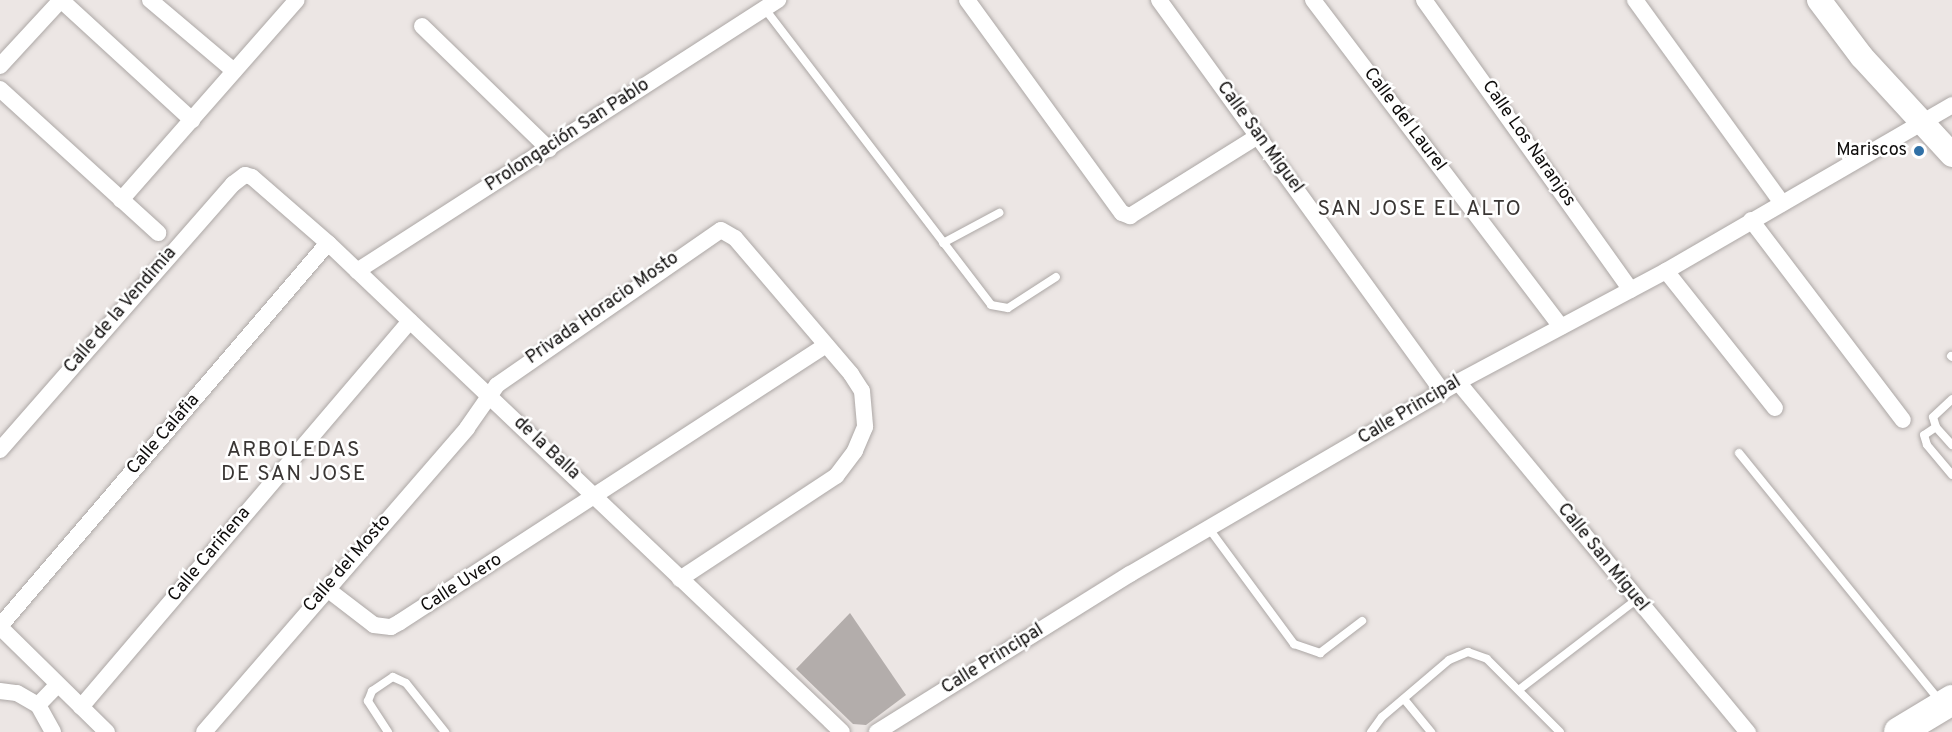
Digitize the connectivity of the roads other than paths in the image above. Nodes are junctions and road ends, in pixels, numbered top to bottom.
1 (61, 0) edge
2 (150, 0) edge
3 (297, 0) edge
4 (967, 0) edge
5 (1159, 0) edge
6 (1313, 0) edge
7 (1424, 0) edge
8 (1635, 0) edge
9 (1819, 0) edge
10 (771, 5) edge
11 (422, 26) dead end
12 (0, 66) edge
13 (234, 71) junction
14 (0, 89) edge
15 (1952, 105) edge
16 (192, 120) junction
17 (1921, 122) junction
18 (1258, 136) junction
19 (549, 149) junction
20 (1952, 155) edge
21 (245, 175) joint
22 (121, 200) junction
23 (1782, 203) junction
24 (999, 213) dead end
25 (1752, 220) junction
26 (158, 233) dead end
27 (328, 243) junction
28 (943, 243) junction
29 (357, 271) junction
30 (1666, 271) junction
31 (1056, 277) dead end
32 (1631, 290) junction
33 (410, 321) junction
34 (1561, 327) junction
35 (826, 345) junction
36 (1458, 382) junction
37 (1443, 392) junction
38 (488, 394) junction
39 (1952, 399) edge
40 (1775, 408) dead end
41 (1903, 420) dead end
42 (1936, 427) junction
43 (1952, 445) edge
44 (0, 450) edge
45 (1739, 453) dead end
46 (1952, 475) edge
47 (596, 496) junction
48 (1210, 530) junction
49 (680, 579) junction
50 (327, 589) junction
51 (1636, 600) junction
52 (1362, 621) dead end
53 (0, 626) edge
54 (57, 685) junction
55 (1520, 689) junction
56 (0, 691) edge
57 (1404, 699) junction
58 (1947, 703) edge
59 (38, 705) junction
60 (81, 707) junction
61 (53, 732) edge
62 (107, 732) edge
63 (204, 732) edge
64 (388, 732) edge
65 (445, 732) edge
66 (842, 732) edge
67 (877, 732) edge
68 (1371, 732) edge
69 (1431, 732) edge
70 (1560, 732) edge
71 (1748, 732) edge
72 (1899, 732) edge

1 - 12 street
1 - 16 street
2 - 13 street
3 - 13 street
4 - 18 street
5 - 18 street, Calle San Miguel
6 - 34 street, Calle del Laurel
7 - 32 street, Calle Los Naranjos
8 - 23 street
9 - 17 street
10 - 19 street, Prolongación San Pablo
10 - 28 lane
11 - 19 street
13 - 16 street
14 - 22 street
15 - 17 street, Calle Principal
16 - 22 street
17 - 20 street
17 - 23 street, Calle Principal
18 - 37 street, Calle San Miguel
19 - 29 street, Prolongación San Pablo
21 - 27 street, de la Balla
21 - 44 street, Calle de la Vendimia
22 - 26 street
23 - 25 street, Calle Principal
24 - 28 lane
25 - 30 street, Calle Principal
25 - 41 street
27 - 29 street, de la Balla
27 - 53 street, Calle Calafia
28 - 31 lane
29 - 33 street, de la Balla
30 - 32 street, Calle Principal
30 - 40 street
32 - 34 street, Calle Principal
33 - 38 street, de la Balla
33 - 60 street, Calle Cariñena
34 - 36 street, Calle Principal
35 - 38 street, Privada Horacio Mosto
35 - 47 street, Calle Uvero
35 - 49 street
36 - 37 street, Calle Principal
36 - 51 street, Calle San Miguel
37 - 48 street, Calle Principal
38 - 47 street, de la Balla
38 - 50 street, Calle del Mosto
39 - 42 lane
42 - 43 lane
42 - 46 lane
45 - 58 lane
47 - 49 street, de la Balla
47 - 50 street, Calle Uvero
48 - 52 lane
48 - 67 street, Calle Principal
49 - 66 street, de la Balla
50 - 63 street, Calle del Mosto
51 - 55 lane
51 - 71 street, Calle San Miguel
53 - 54 street
54 - 59 street
54 - 60 street
55 - 57 lane
55 - 70 lane
56 - 59 street
57 - 68 lane
57 - 69 lane
58 - 72 highway
59 - 61 street
60 - 62 street
64 - 65 lane

